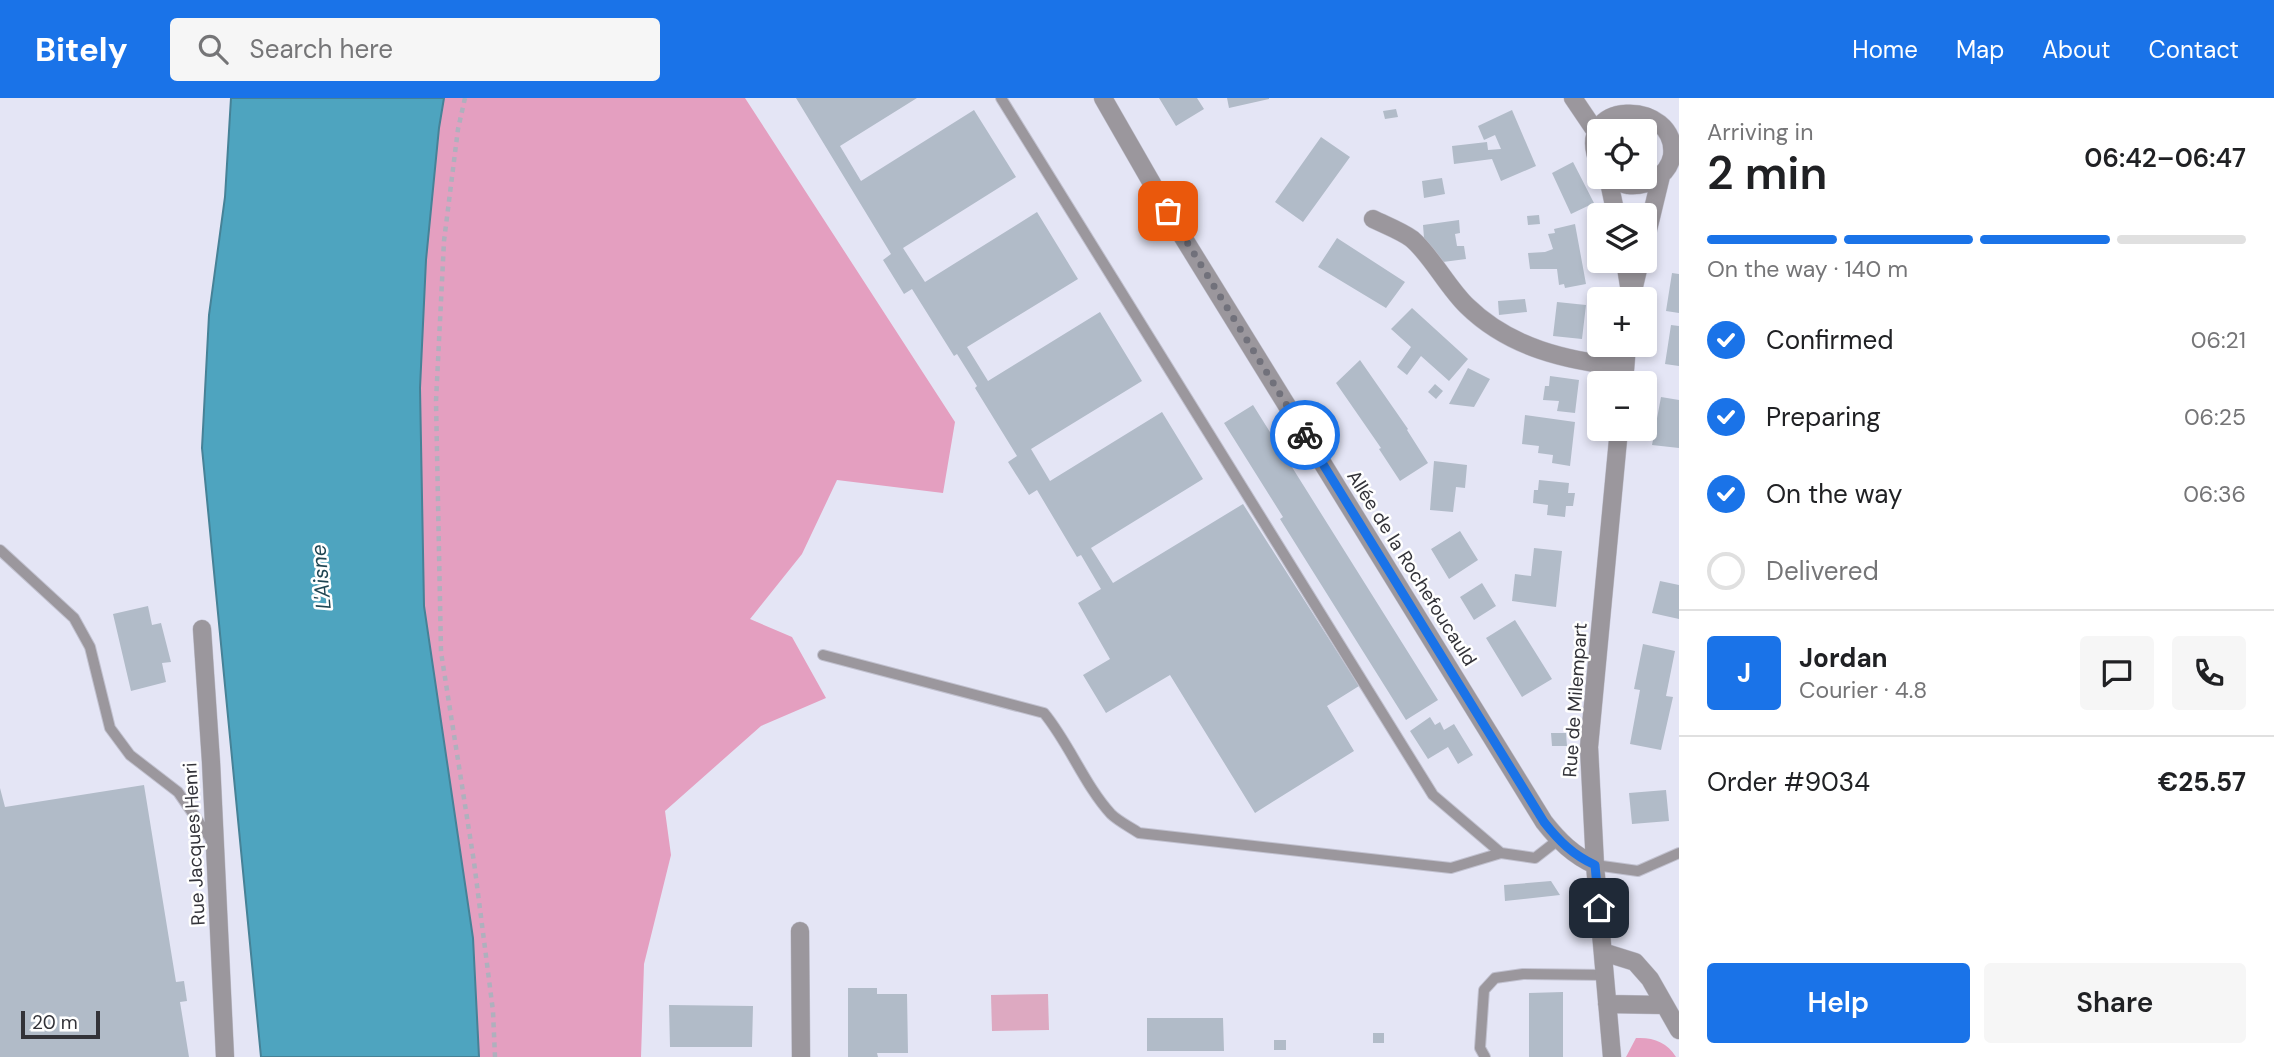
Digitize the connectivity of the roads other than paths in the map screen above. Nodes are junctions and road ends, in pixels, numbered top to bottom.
1 (1001, 98) edge
2 (1103, 98) edge
3 (1573, 98) edge
4 (1609, 98) edge
5 (1628, 106) junction
6 (1658, 114) junction
7 (1679, 116) edge
8 (1587, 119) edge
9 (1604, 119) edge
10 (1675, 157) edge
11 (1661, 176) junction
12 (1657, 178) edge
13 (1654, 203) edge
14 (1373, 219) dead end
15 (1610, 371) edge
16 (1618, 441) edge
17 (0, 550) edge
18 (202, 629) dead end
19 (823, 655) dead end
20 (1558, 840) junction
21 (215, 846) junction
22 (1502, 853) junction
23 (1679, 853) edge
24 (1595, 865) junction
25 (800, 931) dead end
26 (1603, 951) junction
27 (1605, 975) junction
28 (1607, 1003) junction
29 (1663, 1005) junction
30 (1679, 1030) edge
31 (225, 1057) edge
32 (801, 1057) edge
33 (1485, 1057) edge
34 (1612, 1057) edge

1 - 22 lane
2 - 20 street, Allée de la Rochefoucauld
3 - 8 street
4 - 5 street
5 - 6 street
5 - 9 street
6 - 7 street
6 - 10 street
10 - 11 street
11 - 12 street
11 - 13 street
14 - 15 street
16 - 24 street, Rue de Milempart
17 - 21 lane
18 - 21 street, Rue Jacques Henri
19 - 22 lane
20 - 22 lane
20 - 24 street, Allée de la Rochefoucauld
21 - 31 street, Rue Jacques Henri
23 - 24 lane
24 - 26 street, Rue de Milempart
25 - 32 street
26 - 27 street, Rue de Milempart
26 - 29 street
27 - 28 street, Rue de Milempart
27 - 33 lane
28 - 29 street
28 - 34 street, Rue de Milempart
29 - 30 street

